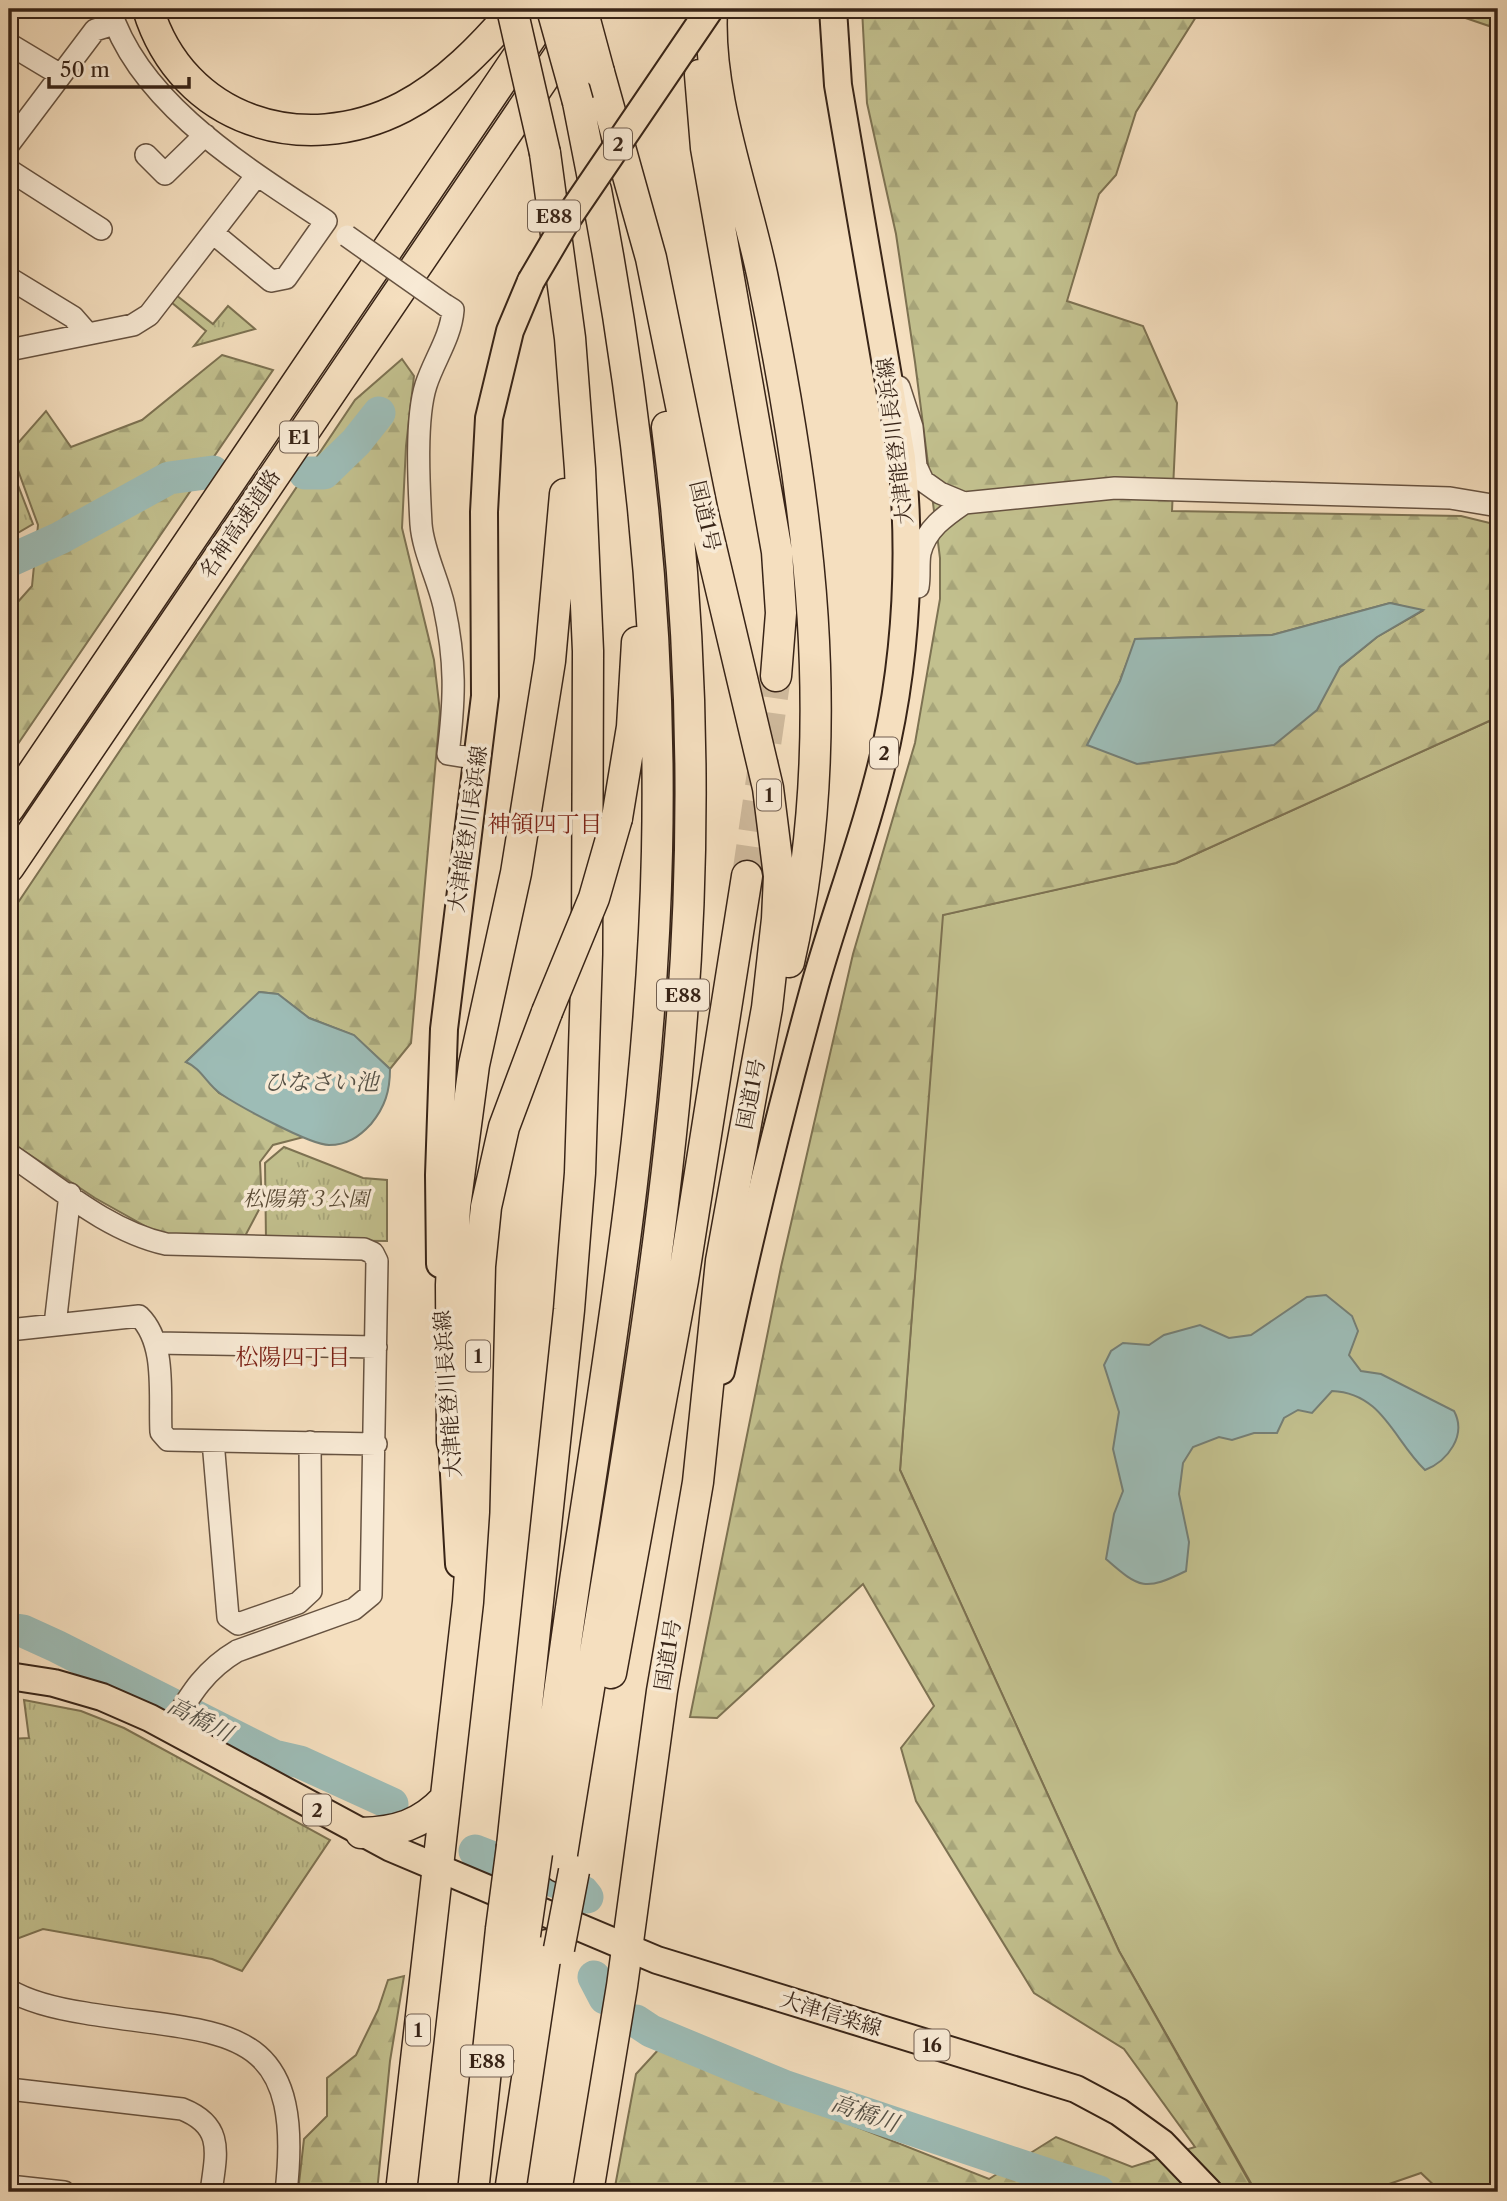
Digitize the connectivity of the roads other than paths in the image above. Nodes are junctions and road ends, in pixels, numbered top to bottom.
1 (148, 9) edge
2 (513, 9) edge
3 (551, 9) edge
4 (582, 9) edge
5 (591, 9) edge
6 (709, 9) edge
7 (833, 9) edge
8 (112, 16) edge
9 (9, 44) edge
10 (59, 74) junction
11 (611, 120) junction
12 (205, 135) junction
13 (9, 144) edge
14 (146, 155) dead end
15 (9, 170) edge
16 (257, 175) junction
17 (596, 190) junction
18 (326, 221) junction
19 (101, 229) dead end
20 (214, 233) junction
21 (9, 278) edge
22 (562, 280) junction
23 (87, 333) junction
24 (9, 350) edge
25 (887, 360) junction
26 (964, 503) junction
27 (1498, 506) edge
28 (902, 647) junction
29 (776, 676) tunnel mouth
30 (479, 759) junction
31 (9, 808) edge
32 (9, 867) edge
33 (747, 876) tunnel mouth
34 (9, 1154) edge
35 (732, 1191) junction
36 (70, 1194) junction
37 (55, 1325) junction
38 (9, 1330) edge
39 (156, 1343) junction
40 (376, 1347) junction
41 (213, 1441) junction
42 (453, 1441) junction
43 (310, 1442) junction
44 (376, 1444) junction
45 (698, 1482) junction
46 (9, 1676) edge
47 (457, 1709) junction
48 (172, 1725) junction
49 (445, 1799) junction
50 (361, 1833) junction
51 (546, 1859) junction
52 (436, 1867) junction
53 (533, 1939) junction
54 (626, 1947) junction
55 (9, 1990) edge
56 (9, 2089) edge
57 (511, 2185) edge
58 (15, 2189) edge
59 (64, 2192) edge
60 (212, 2192) edge
61 (286, 2192) edge
62 (401, 2192) edge
63 (473, 2192) edge
64 (482, 2192) edge
65 (588, 2192) edge
66 (1209, 2192) edge

1 - 2 highway
2 - 22 highway, E88, bridge
3 - 17 highway, 1, bridge
3 - 31 highway, 名神高速道路 / E1
4 - 11 highway, 国道1号 / 1, bridge
5 - 32 highway, 名神高速道路 / E1
6 - 29 highway
6 - 30 main road, 大津能登川長浜線 / 2, bridge
6 - 35 highway
7 - 25 main road, 大津能登川長浜線 / 2
8 - 10 street
8 - 12 street
9 - 10 street
10 - 13 street
11 - 35 highway, 国道1号 / 1
11 - 51 highway, E88
12 - 14 street
12 - 16 street
15 - 19 street
16 - 18 street
16 - 20 street
17 - 47 highway, 1, bridge
17 - 51 highway, E88
18 - 20 street
18 - 30 street, bridge
20 - 23 street
21 - 23 street
22 - 42 highway
22 - 51 highway, E88
23 - 24 street
25 - 26 street
25 - 28 main road, 大津能登川長浜線 / 2
26 - 27 street
26 - 28 street
28 - 45 main road, 大津能登川長浜線 / 2
30 - 42 main road, 大津能登川長浜線 / 2
33 - 51 highway, E88
34 - 36 street
35 - 45 highway, 国道1号 / 1
36 - 37 street
36 - 40 street
37 - 38 street
37 - 39 street
39 - 40 street
39 - 41 street
40 - 44 street
41 - 43 street
41 - 43 street
42 - 47 main road, 大津能登川長浜線 / 2
43 - 44 street
44 - 48 street
45 - 54 highway, 国道1号 / 1
46 - 48 main road, 2
47 - 49 highway, 1
48 - 50 main road, 2
49 - 50 highway
49 - 52 highway, 1
50 - 52 main road, 2
51 - 53 highway, E88, bridge
51 - 53 highway, E88
52 - 54 main road, 2
52 - 62 highway, 1
53 - 57 highway, E88
53 - 63 highway, E88
53 - 64 highway, E88
54 - 65 highway, 国道1号 / 1
54 - 66 main road, 大津信楽線 / 16
55 - 61 street
56 - 60 street
58 - 59 street

